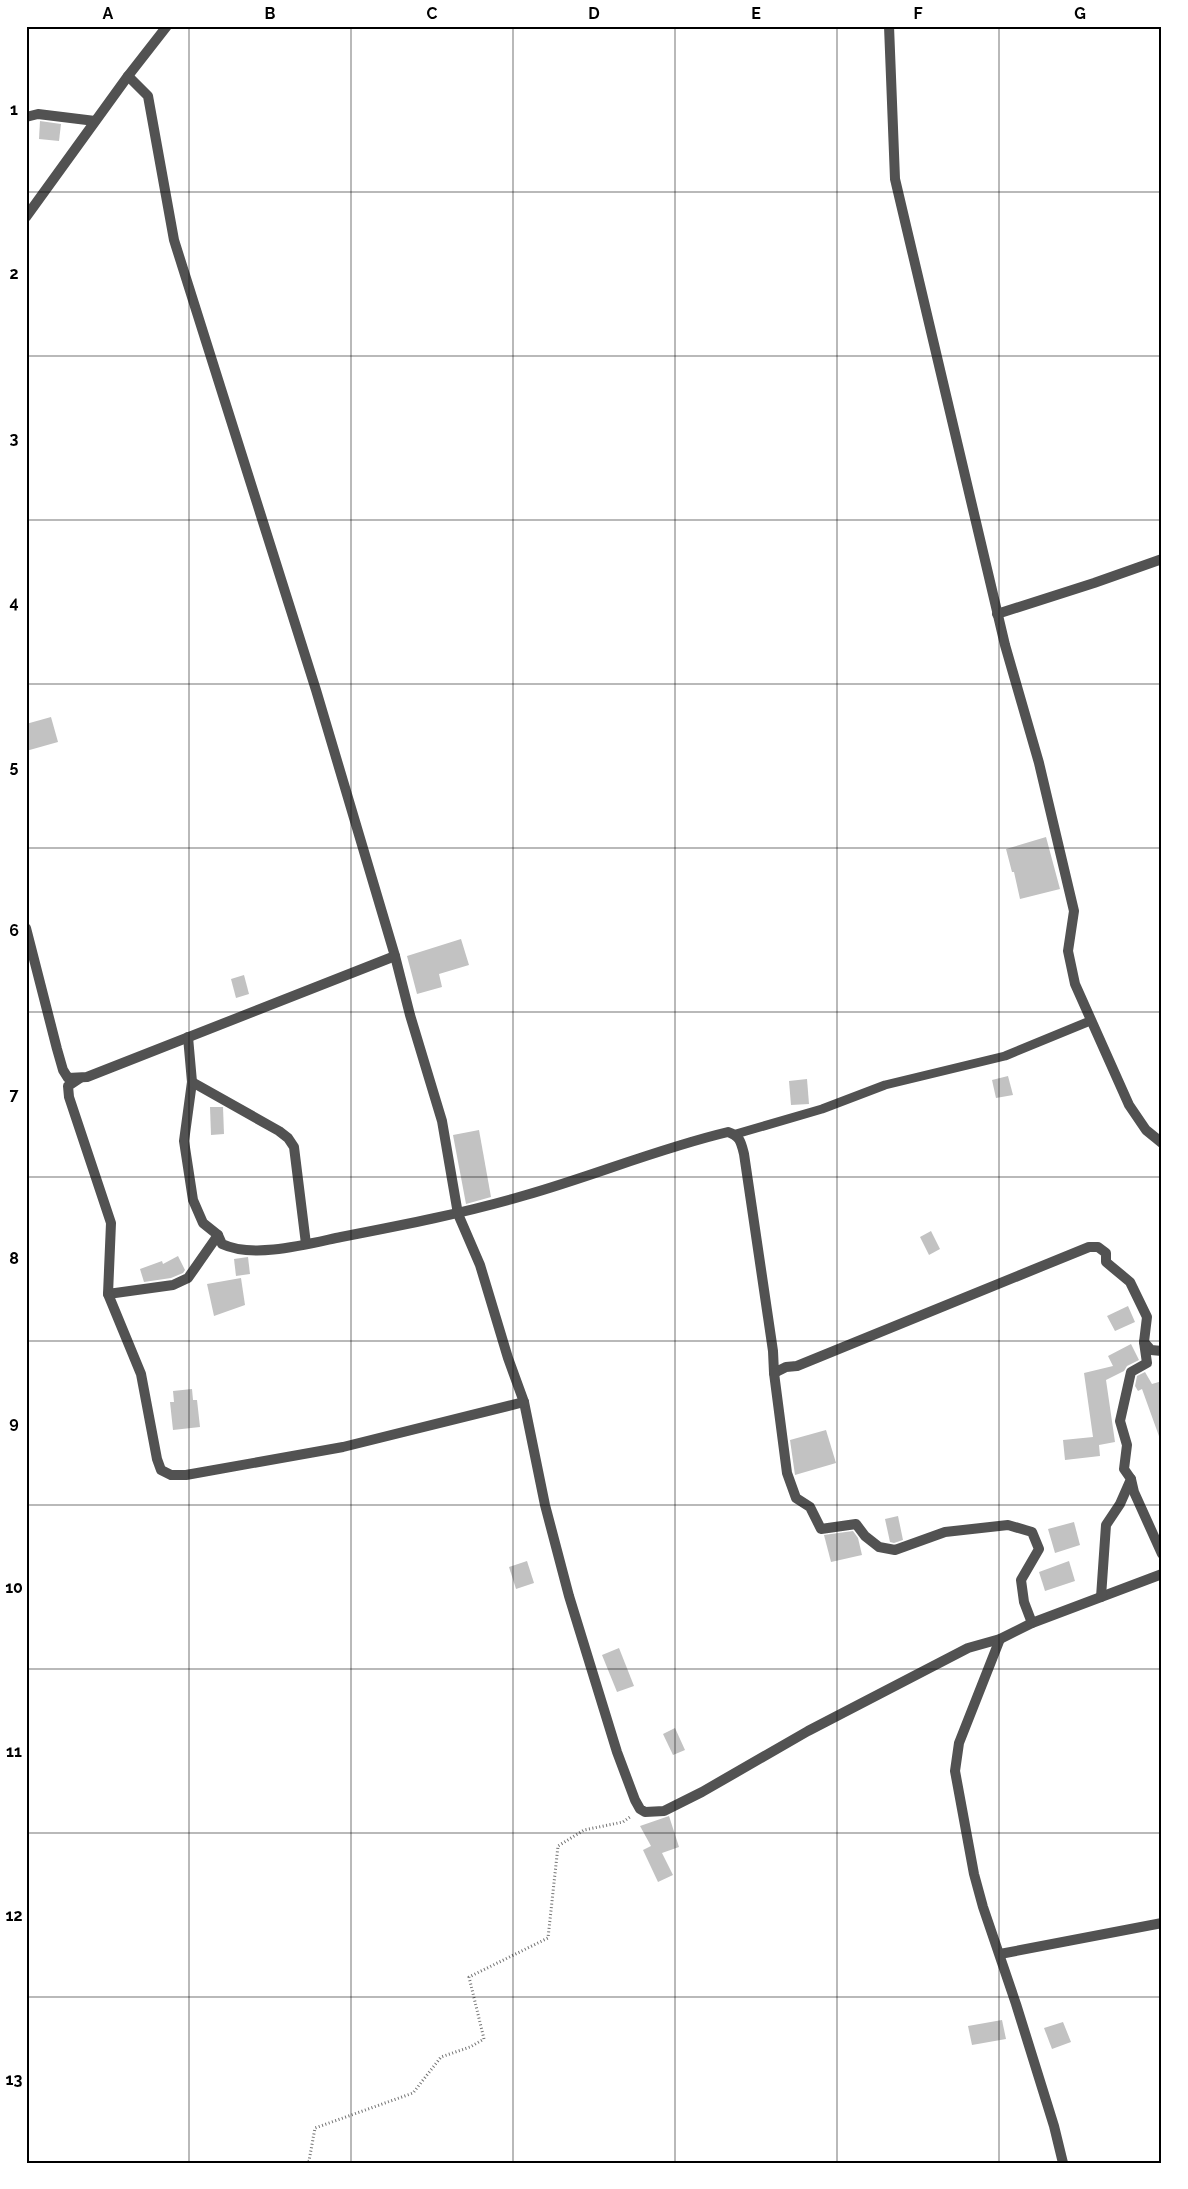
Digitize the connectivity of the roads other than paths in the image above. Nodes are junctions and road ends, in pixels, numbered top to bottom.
1 (167, 26) edge
2 (889, 26) edge
3 (128, 77) junction
4 (26, 117) edge
5 (95, 121) junction
6 (26, 217) edge
7 (1162, 559) edge
8 (997, 614) junction
9 (26, 928) edge
10 (395, 956) junction
11 (1090, 1021) junction
12 (188, 1037) junction
13 (81, 1078) junction
14 (192, 1082) junction
15 (736, 1134) junction
16 (1158, 1140) edge
17 (458, 1214) junction
18 (218, 1235) junction
19 (306, 1244) junction
20 (108, 1294) junction
21 (1144, 1342) junction
22 (1162, 1351) edge
23 (774, 1373) junction
24 (524, 1402) junction
25 (1131, 1479) junction
26 (1162, 1554) edge
27 (1162, 1574) edge
28 (1101, 1597) junction
29 (1032, 1623) junction
30 (1000, 1639) junction
31 (1162, 1922) edge
32 (1000, 1954) junction
33 (1062, 2163) edge

1 - 3 street
2 - 8 street
3 - 5 street
3 - 10 street
4 - 5 street
5 - 6 street
7 - 8 street
8 - 11 street
9 - 13 street
10 - 12 street
10 - 17 street
11 - 15 lane
11 - 16 street
12 - 13 street
12 - 14 street
13 - 20 street
14 - 18 street
14 - 19 street
15 - 17 street
15 - 23 street
17 - 19 street
17 - 24 street
18 - 19 street
18 - 20 street
20 - 24 street
21 - 22 street
21 - 23 street
21 - 25 street
23 - 29 street
24 - 30 street
25 - 26 street
25 - 28 street
27 - 28 street
28 - 29 street
29 - 30 street
30 - 32 street
31 - 32 street
32 - 33 street

